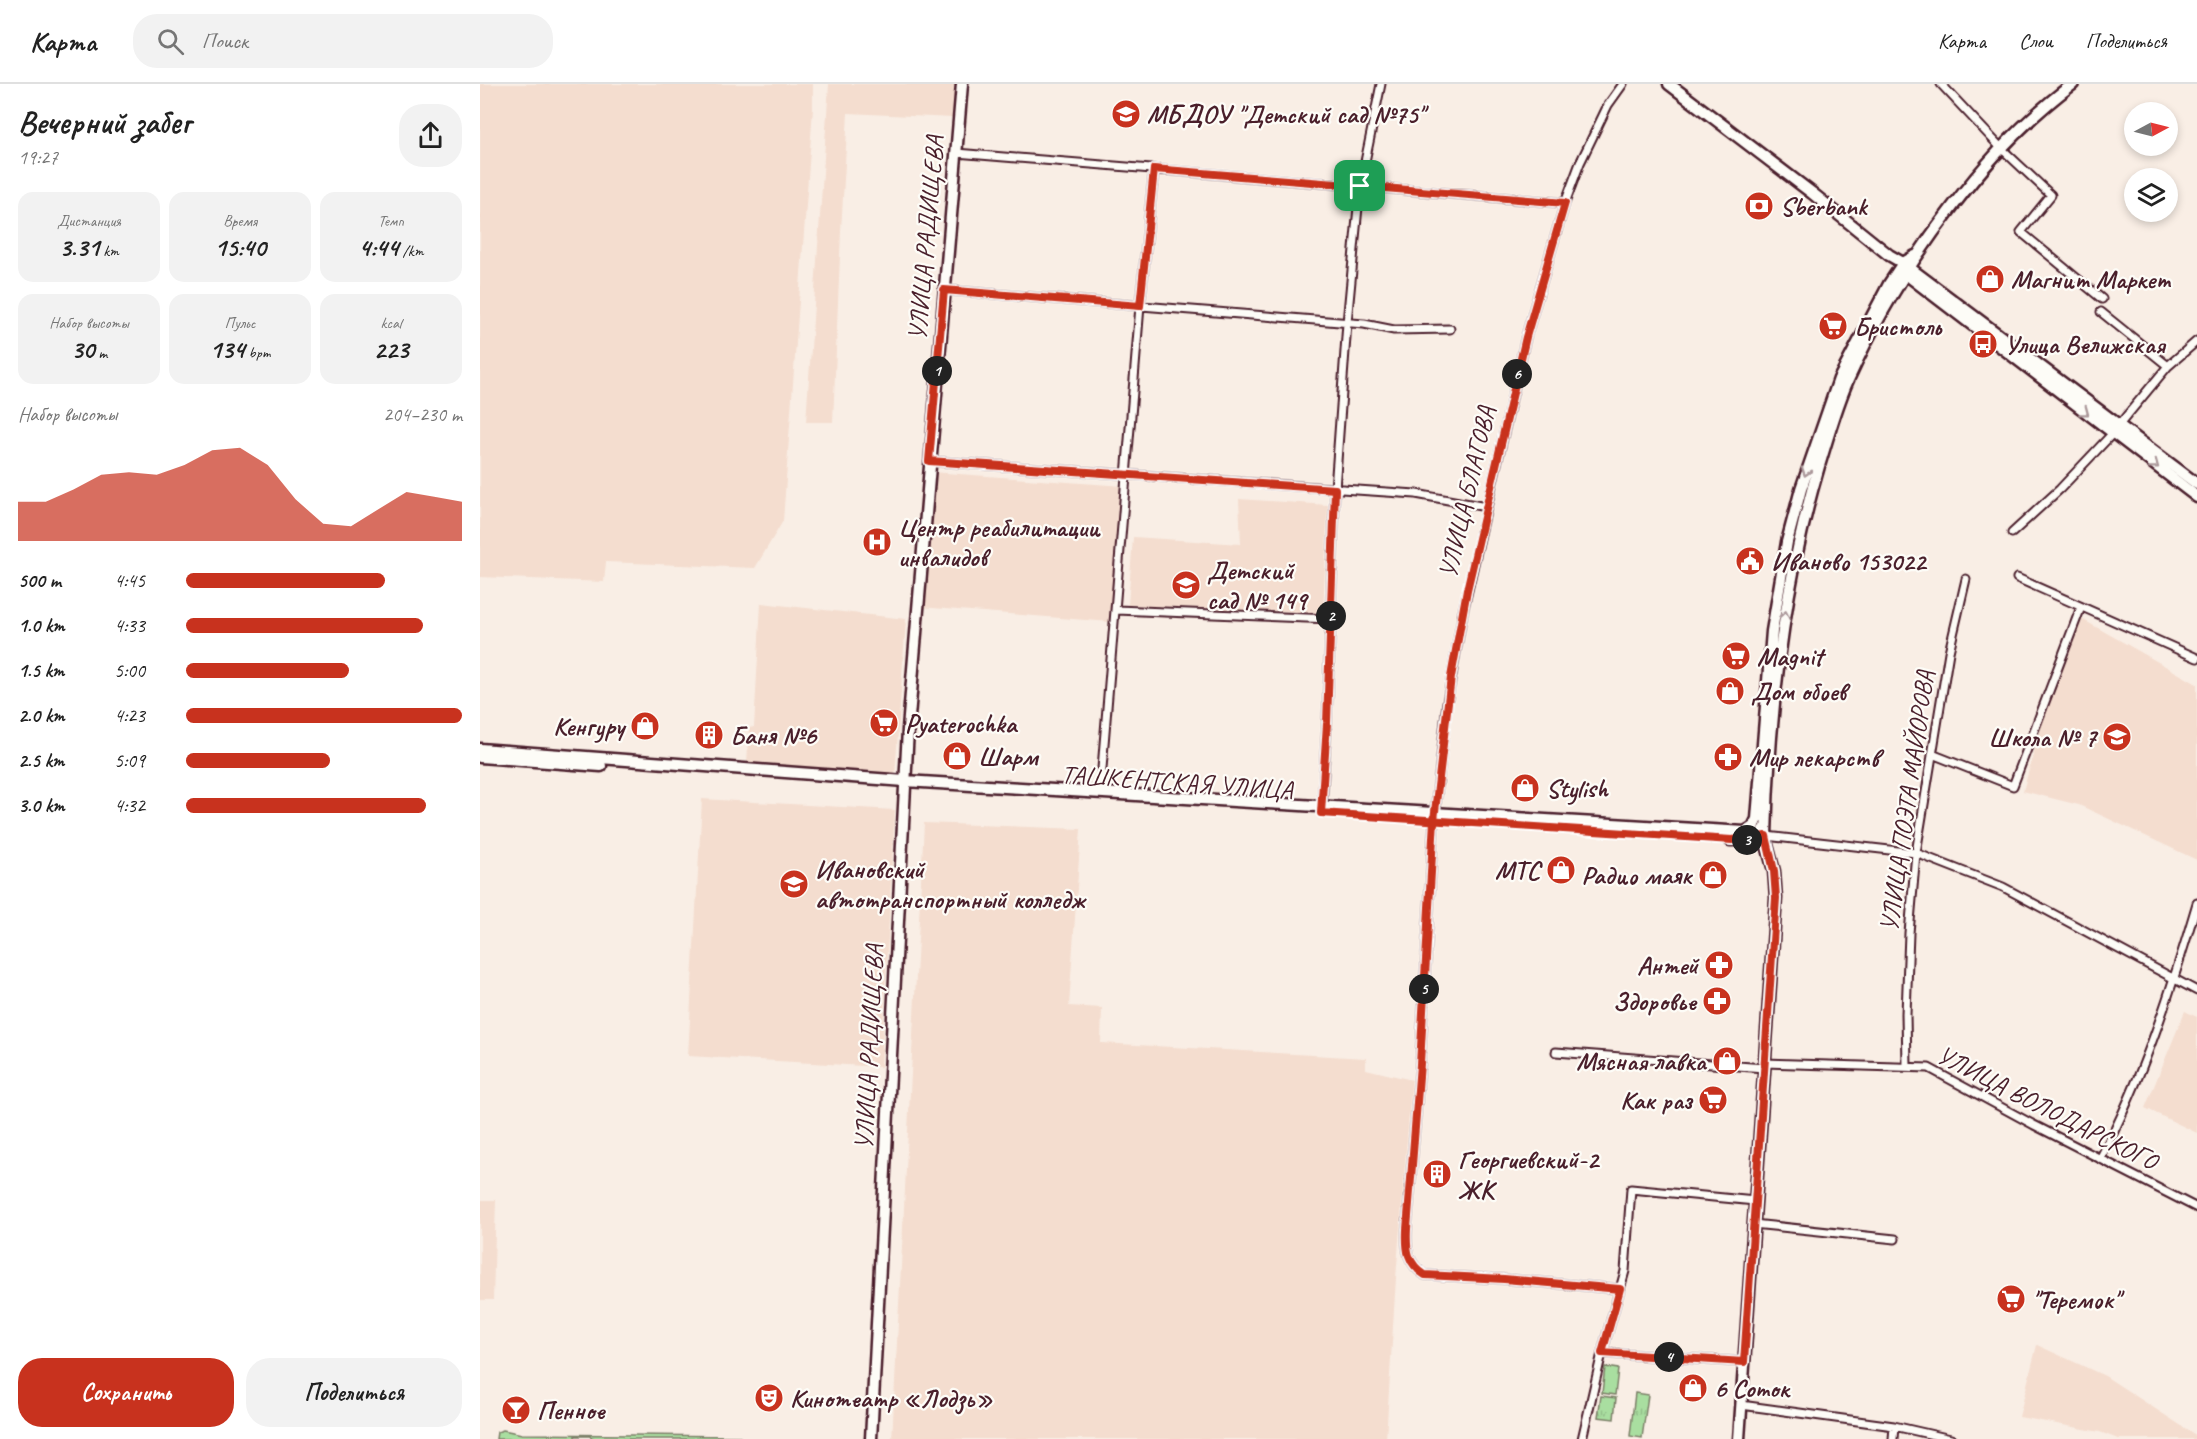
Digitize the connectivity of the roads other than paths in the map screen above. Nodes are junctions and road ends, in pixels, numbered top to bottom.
1 (962, 84) edge
2 (1381, 84) edge
3 (1623, 84) edge
4 (1669, 84) edge
5 (1941, 84) edge
6 (2073, 84) edge
7 (2002, 149) junction
8 (956, 153) junction
9 (1154, 169) junction
10 (1360, 186) junction
11 (1565, 203) junction
12 (1904, 268) junction
13 (944, 290) junction
14 (2102, 299) dead end
15 (1140, 306) junction
16 (2102, 312) dead end
17 (1347, 323) junction
18 (1450, 329) dead end
19 (2197, 341) edge
20 (2168, 366) junction
21 (2116, 429) junction
22 (929, 461) junction
23 (1128, 474) junction
24 (2197, 484) edge
25 (1335, 489) junction
26 (2197, 497) edge
27 (1486, 507) junction
28 (2012, 533) dead end
29 (2017, 578) dead end
30 (1966, 579) dead end
31 (2081, 607) junction
32 (1117, 610) junction
33 (1331, 619) junction
34 (2197, 658) edge
35 (480, 749) edge
36 (1932, 754) junction
37 (480, 757) edge
38 (905, 784) junction
39 (1100, 796) junction
40 (1322, 810) junction
41 (1435, 817) junction
42 (1763, 826) junction
43 (1916, 853) junction
44 (2197, 903) edge
45 (2174, 980) junction
46 (2197, 991) edge
47 (1556, 1052) dead end
48 (1764, 1065) junction
49 (1906, 1066) junction
50 (2100, 1159) junction
51 (1755, 1201) junction
52 (2197, 1208) edge
53 (1754, 1224) junction
54 (1895, 1239) dead end
55 (1620, 1289) junction
56 (1602, 1353) junction
57 (1744, 1362) junction
58 (1741, 1405) junction
59 (1894, 1426) junction
60 (871, 1439) edge
61 (1582, 1439) edge
62 (1738, 1439) edge
63 (1893, 1439) edge
64 (1951, 1439) edge

1 - 8 main road, УЛИЦА РАДИЩЕВА
2 - 10 street
3 - 11 street, УЛИЦА БЛАГОВА
4 - 12 main road
5 - 7 street
6 - 7 main road
7 - 12 main road
7 - 14 street
8 - 9 street
8 - 13 main road, УЛИЦА РАДИЩЕВА
9 - 10 street
9 - 15 street
10 - 11 street
10 - 17 street
11 - 27 street, УЛИЦА БЛАГОВА
12 - 21 main road
12 - 42 main road
13 - 15 street
13 - 22 main road, УЛИЦА РАДИЩЕВА
15 - 17 street
15 - 23 street
16 - 20 street
17 - 18 street
17 - 25 street
19 - 20 street
20 - 21 street
21 - 24 main road
21 -> 26 main road
21 - 28 street
22 - 23 street
22 - 38 main road, УЛИЦА РАДИЩЕВА
23 - 25 street
23 - 32 street
25 - 27 street
25 - 33 street
27 - 41 street, УЛИЦА БЛАГОВА
29 - 31 street
30 - 36 street, УЛИЦА ПОЭТА МАЙОРОВА
31 - 34 street
31 - 36 street
32 - 33 street
32 - 39 street
33 - 40 street
35 - 38 main road, ТАШКЕНТСКАЯ УЛИЦА
36 - 43 street, УЛИЦА ПОЭТА МАЙОРОВА
37 - 38 main road, ТАШКЕНТСКАЯ УЛИЦА
38 - 39 main road, ТАШКЕНТСКАЯ УЛИЦА
38 - 60 main road, УЛИЦА РАДИЩЕВА
39 - 40 main road, ТАШКЕНТСКАЯ УЛИЦА
40 - 41 main road, ТАШКЕНТСКАЯ УЛИЦА
41 - 42 main road, ТАШКЕНТСКАЯ УЛИЦА
41 - 42 main road, ТАШКЕНТСКАЯ УЛИЦА
41 - 55 street, УЛИЦА БЛАГОВА
42 - 43 street, ТАШКЕНТСКАЯ УЛИЦА
42 - 48 main road
43 - 45 street, ТАШКЕНТСКАЯ УЛИЦА
43 - 49 street, УЛИЦА ПОЭТА МАЙОРОВА
44 - 45 street
45 - 46 street, ТАШКЕНТСКАЯ УЛИЦА
45 - 50 street
47 - 48 street, УЛИЦА ВОЛОДАРСКОГО
48 - 49 street, УЛИЦА ВОЛОДАРСКОГО
48 - 51 main road
49 - 50 street, УЛИЦА ВОЛОДАРСКОГО
50 - 52 street, УЛИЦА ВОЛОДАРСКОГО
51 - 53 main road
51 - 55 street
53 - 54 street
53 - 57 main road
55 - 56 street
56 - 57 street
56 - 61 street
57 - 58 main road
58 - 59 street
58 - 62 main road
59 - 63 street
59 - 64 street

